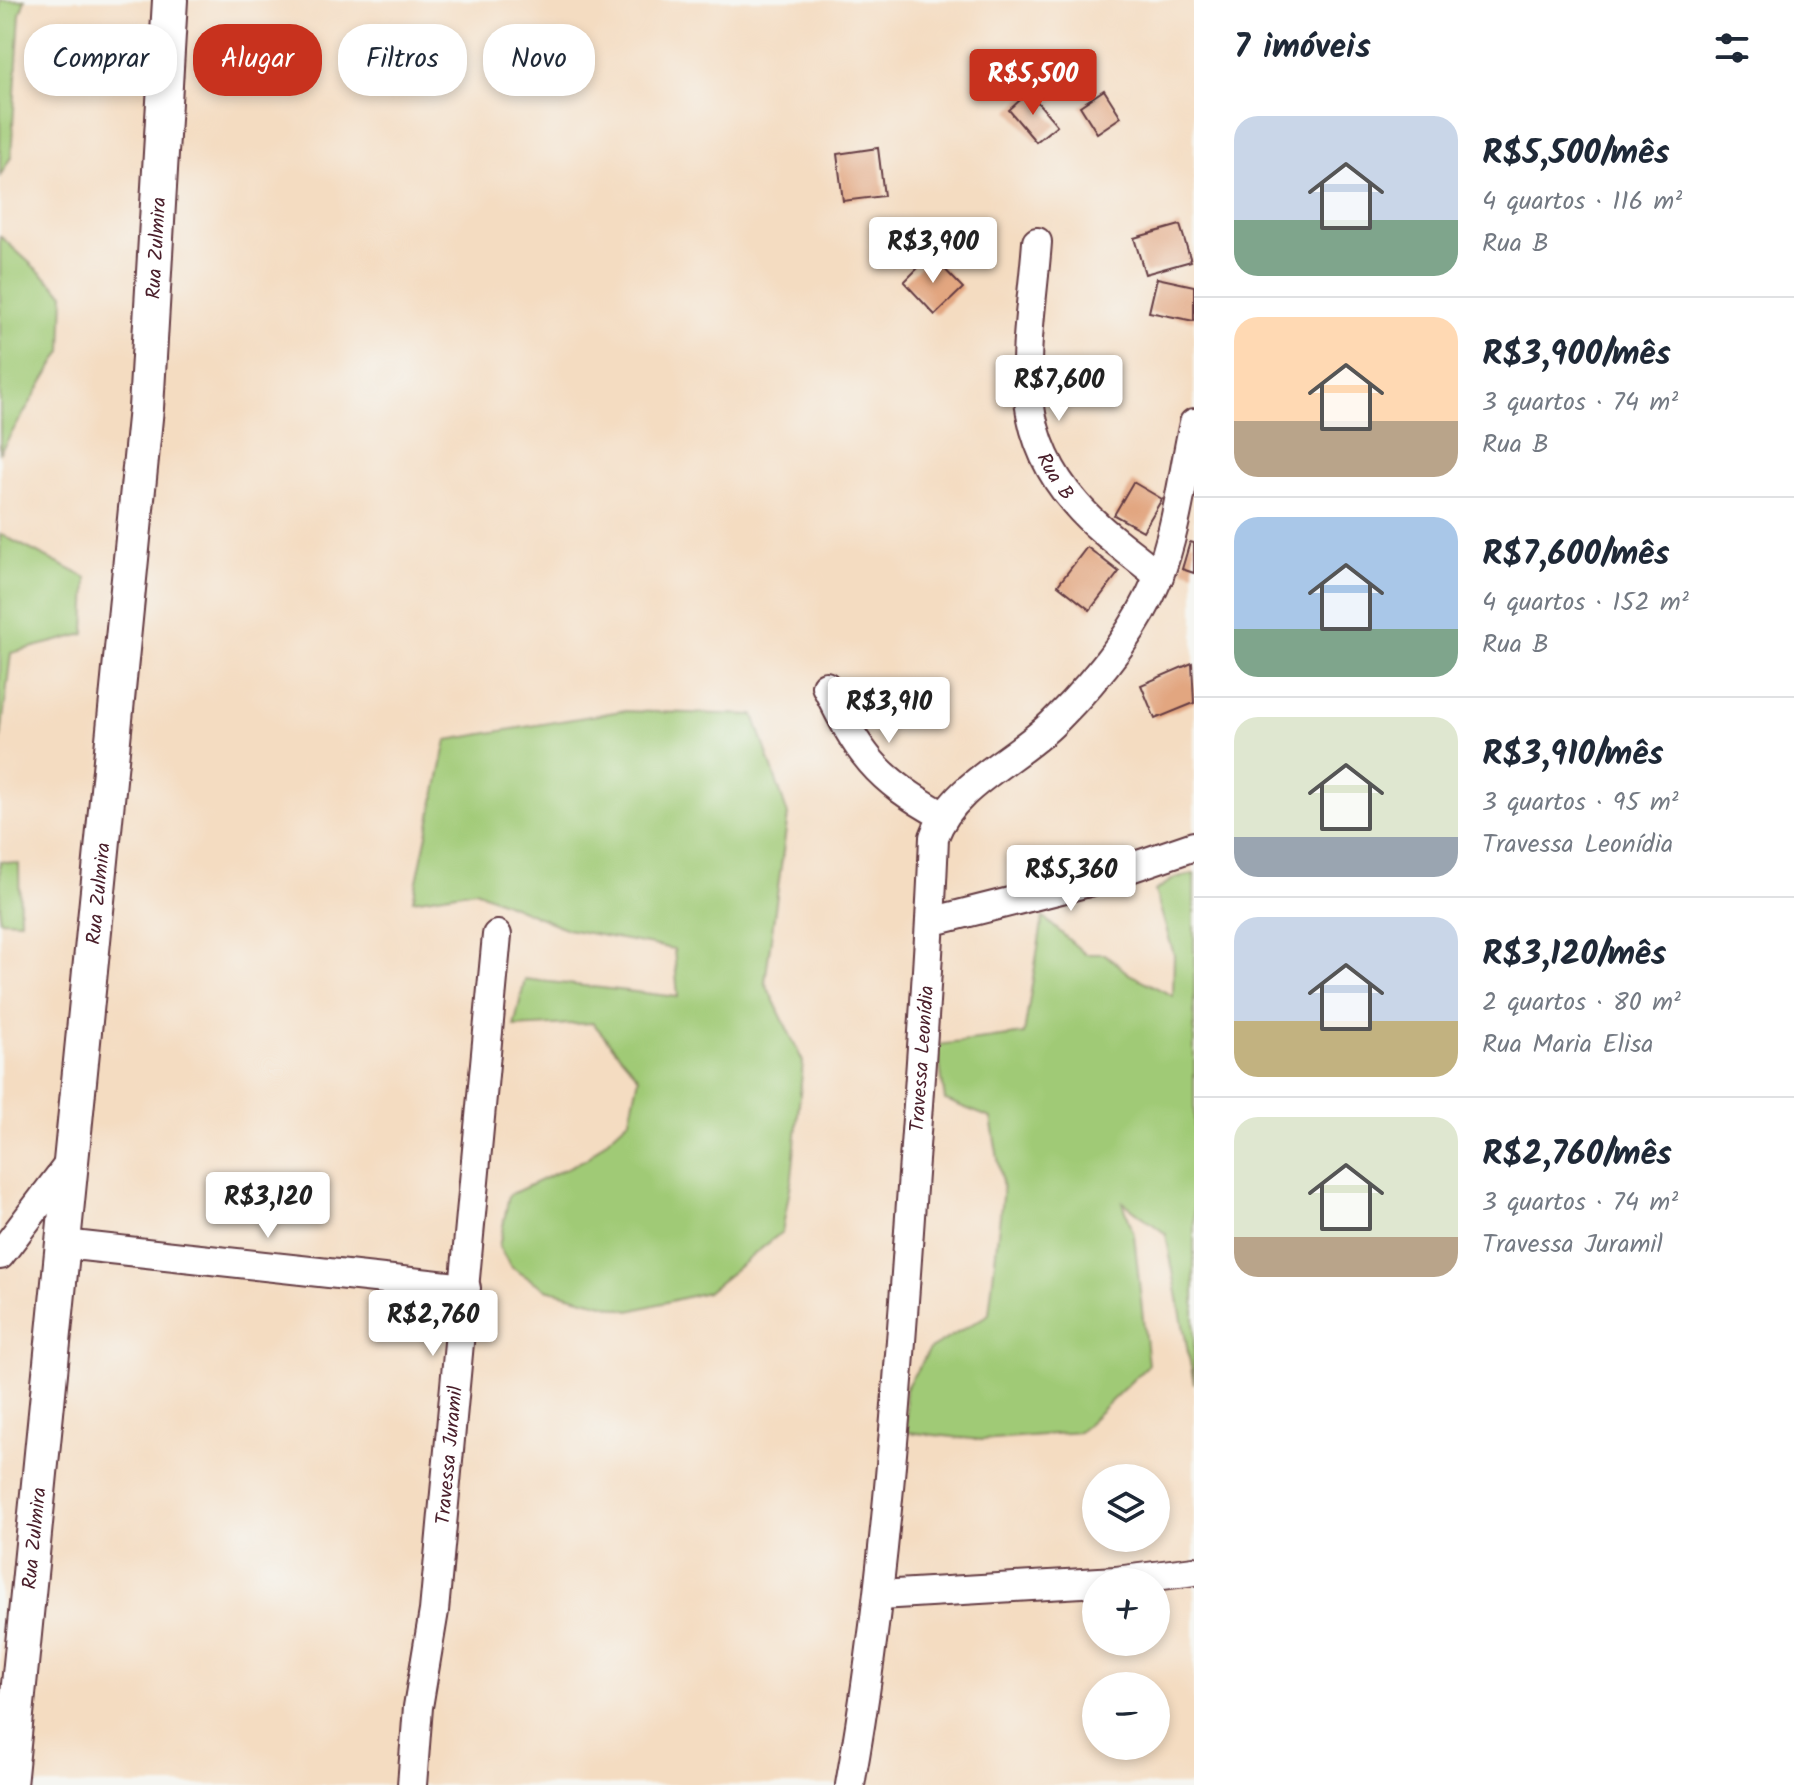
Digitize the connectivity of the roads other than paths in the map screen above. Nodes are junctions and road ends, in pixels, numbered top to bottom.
1 (170, 0) edge
2 (1037, 242) dead end
3 (1194, 423) edge
4 (1159, 576) junction
5 (826, 686) dead end
6 (942, 815) junction
7 (1194, 846) edge
8 (930, 922) junction
9 (497, 935) dead end
10 (69, 1164) junction
11 (64, 1244) junction
12 (0, 1255) edge
13 (466, 1288) junction
14 (1194, 1571) edge
15 (879, 1595) junction
16 (9, 1785) edge
17 (412, 1785) edge
18 (850, 1785) edge

1 - 10 street, Rua Zulmira
2 - 4 street, Rua B
3 - 4 street
4 - 6 street
5 - 6 street
6 - 8 street, Travessa Leonídia
7 - 8 street
8 - 15 street, Travessa Leonídia
9 - 13 street, Travessa Juramil
10 - 11 street, Rua Zulmira
10 - 12 street
11 - 13 street
11 - 16 street, Rua Zulmira
13 - 17 street, Travessa Juramil
14 - 15 street
15 - 18 street, Travessa Leonídia

